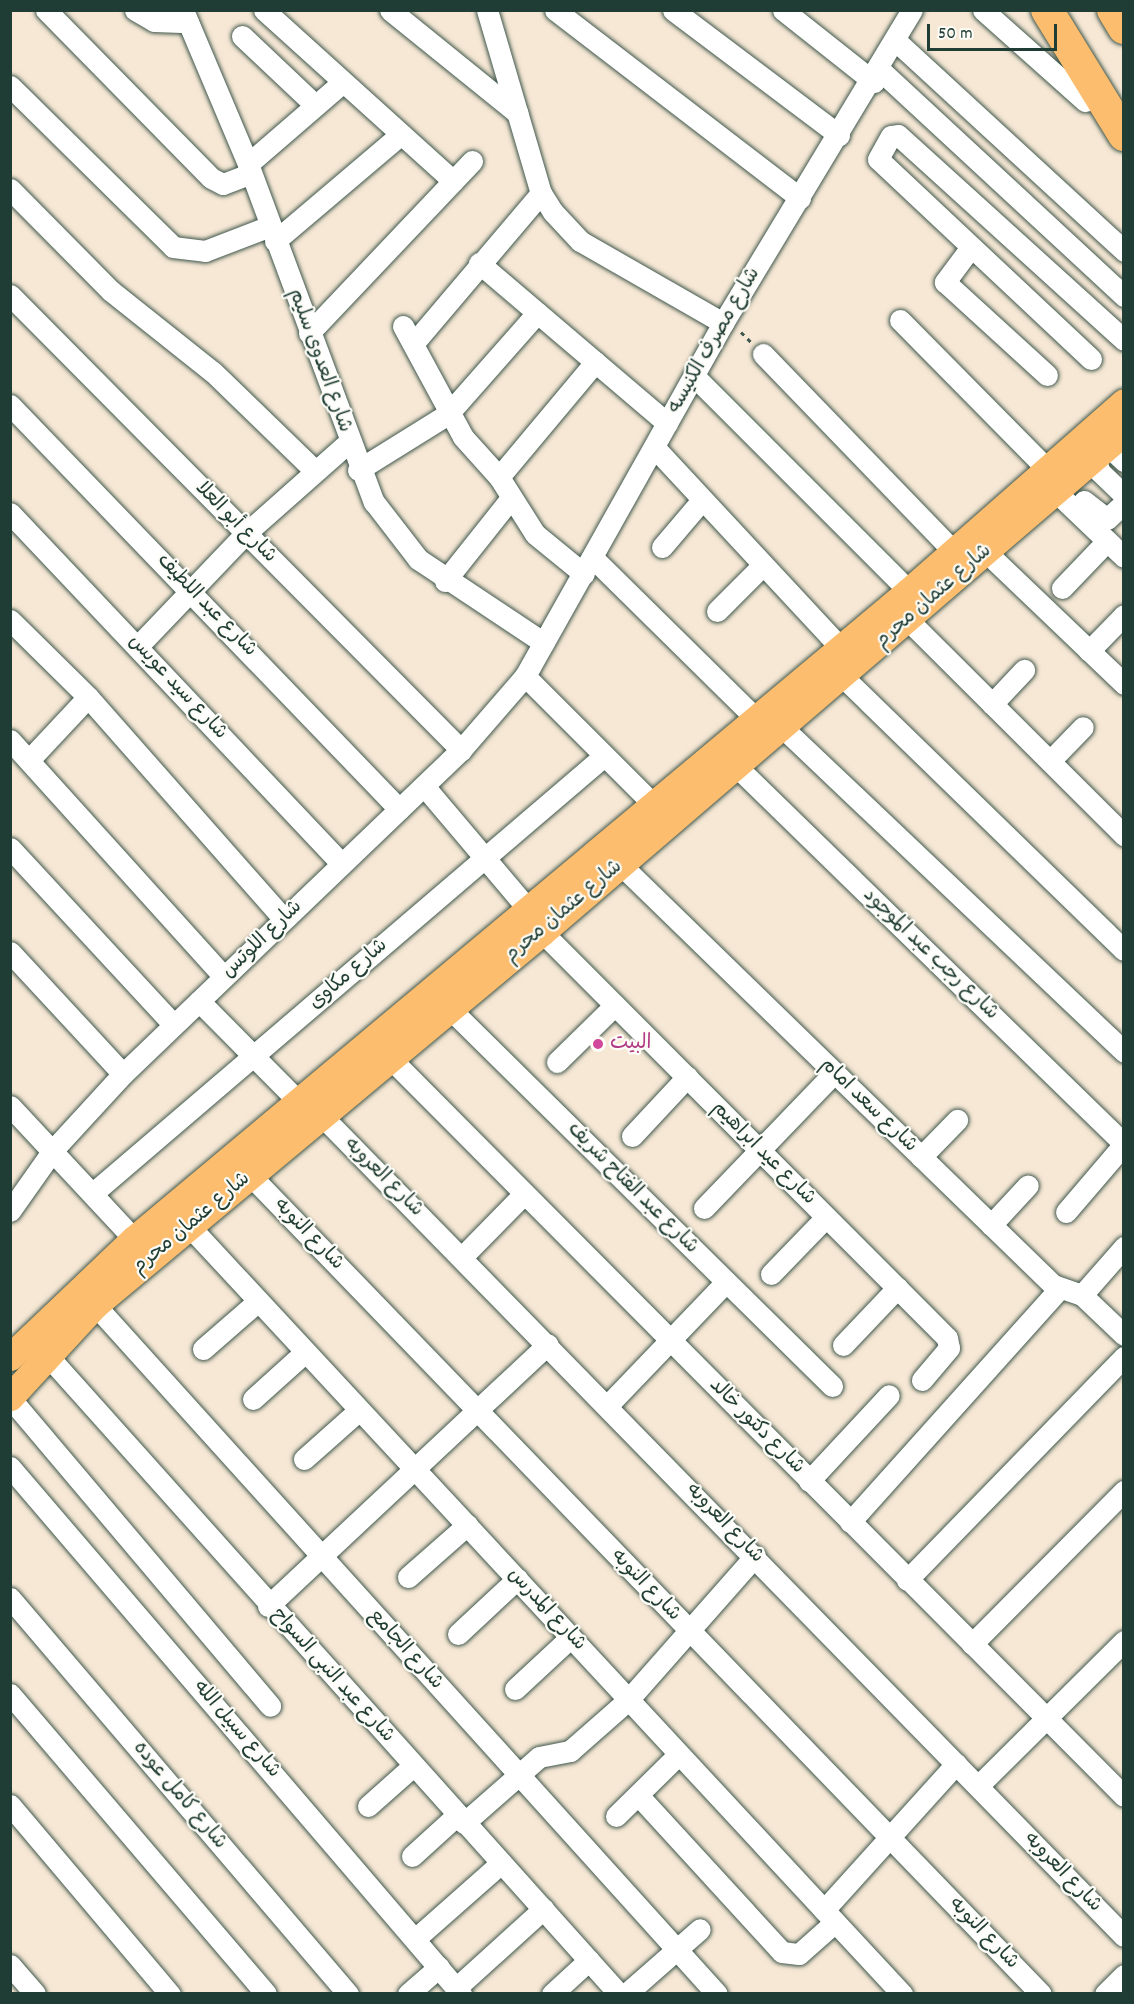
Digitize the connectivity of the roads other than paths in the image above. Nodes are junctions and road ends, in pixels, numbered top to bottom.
1 (46, 10) edge
2 (135, 10) edge
3 (264, 10) edge
4 (390, 10) edge
5 (487, 10) edge
6 (555, 10) edge
7 (673, 10) edge
8 (783, 10) edge
9 (983, 10) edge
10 (1047, 10) edge
11 (1113, 10) edge
12 (904, 14) edge
13 (186, 16) edge
14 (1124, 28) edge
15 (242, 36) dead end
16 (896, 41) junction
17 (877, 76) junction
18 (343, 82) junction
19 (10, 86) edge
20 (1085, 101) dead end
21 (315, 105) junction
22 (517, 112) junction
23 (401, 134) junction
24 (839, 135) junction
25 (1124, 135) edge
26 (472, 161) dead end
27 (250, 168) junction
28 (453, 181) junction
29 (10, 189) edge
30 (541, 193) junction
31 (800, 198) junction
32 (272, 234) junction
33 (971, 247) junction
34 (1124, 251) edge
35 (479, 263) junction
36 (10, 295) edge
37 (1124, 296) edge
38 (537, 312) junction
39 (725, 320) junction
40 (900, 320) dead end
41 (403, 326) dead end
42 (309, 333) junction
43 (1124, 340) edge
44 (412, 344) junction
45 (762, 354) road end
46 (1091, 359) dead end
47 (595, 362) junction
48 (1047, 375) dead end
49 (694, 376) junction
50 (1124, 402) edge
51 (10, 405) edge
52 (448, 414) junction
53 (667, 423) junction
54 (348, 443) junction
55 (654, 447) junction
56 (1113, 448) edge
57 (314, 470) junction
58 (358, 470) junction
59 (499, 477) junction
60 (1054, 483) junction
61 (1124, 495) edge
62 (511, 498) junction
63 (702, 500) junction
64 (1124, 503) edge
65 (10, 513) edge
66 (245, 534) junction
67 (1107, 541) junction
68 (662, 547) dead end
69 (954, 552) junction
70 (986, 552) junction
71 (1124, 557) edge
72 (763, 565) junction
73 (588, 566) junction
74 (445, 581) junction
75 (1062, 588) dead end
76 (191, 590) junction
77 (909, 591) junction
78 (717, 611) dead end
79 (1124, 615) edge
80 (10, 620) edge
81 (908, 620) junction
82 (544, 643) junction
83 (138, 646) junction
84 (842, 648) junction
85 (1089, 651) junction
86 (1024, 670) dead end
87 (525, 676) junction
88 (843, 676) junction
89 (1124, 684) edge
90 (88, 696) junction
91 (992, 704) junction
92 (756, 719) junction
93 (782, 727) junction
94 (1083, 727) dead end
95 (10, 740) edge
96 (460, 750) junction
97 (604, 756) junction
98 (29, 760) junction
99 (1050, 761) junction
100 (736, 766) junction
101 (424, 786) junction
102 (653, 804) junction
103 (399, 809) junction
104 (1124, 835) edge
105 (10, 848) edge
106 (485, 858) junction
107 (342, 864) junction
108 (621, 865) junction
109 (528, 909) junction
110 (284, 919) junction
111 (542, 932) junction
112 (1124, 950) edge
113 (10, 952) edge
114 (224, 977) junction
115 (440, 999) junction
116 (199, 1001) junction
117 (615, 1005) junction
118 (174, 1025) junction
119 (1124, 1052) edge
120 (254, 1056) junction
121 (389, 1056) junction
122 (556, 1062) dead end
123 (834, 1073) junction
124 (123, 1074) junction
125 (687, 1077) junction
126 (298, 1101) junction
127 (10, 1106) edge
128 (322, 1116) junction
129 (957, 1120) dead end
130 (632, 1136) dead end
131 (1124, 1144) edge
132 (53, 1150) junction
133 (760, 1150) junction
134 (921, 1157) junction
135 (251, 1176) junction
136 (1028, 1185) dead end
137 (93, 1193) junction
138 (524, 1194) junction
139 (704, 1208) dead end
140 (10, 1211) edge
141 (1066, 1212) dead end
142 (826, 1217) junction
143 (991, 1225) junction
144 (190, 1227) junction
145 (134, 1239) junction
146 (1124, 1247) edge
147 (462, 1257) junction
148 (771, 1274) dead end
149 (726, 1282) junction
150 (897, 1288) junction
151 (1059, 1289) junction
152 (1082, 1295) junction
153 (256, 1303) junction
154 (95, 1305) junction
155 (1124, 1335) edge
156 (671, 1340) junction
157 (548, 1344) junction
158 (843, 1345) dead end
159 (13, 1347) edge
160 (203, 1349) dead end
161 (303, 1354) junction
162 (47, 1355) junction
163 (1124, 1357) edge
164 (921, 1380) dead end
165 (832, 1386) dead end
166 (889, 1395) dead end
167 (10, 1398) edge
168 (253, 1399) dead end
169 (609, 1406) junction
170 (478, 1411) junction
171 (357, 1412) junction
172 (304, 1459) dead end
173 (10, 1467) edge
174 (415, 1469) junction
175 (809, 1481) junction
176 (1124, 1491) edge
177 (850, 1522) junction
178 (467, 1525) junction
179 (755, 1556) junction
180 (321, 1557) junction
181 (408, 1577) dead end
182 (517, 1580) junction
183 (908, 1580) junction
184 (10, 1598) edge
185 (268, 1606) junction
186 (688, 1632) junction
187 (458, 1634) dead end
188 (571, 1637) junction
189 (1124, 1641) edge
190 (972, 1644) junction
191 (515, 1689) dead end
192 (10, 1694) edge
193 (628, 1700) junction
194 (270, 1706) dead end
195 (1047, 1720) junction
196 (679, 1754) junction
197 (956, 1764) junction
198 (413, 1766) junction
199 (519, 1775) junction
200 (978, 1786) junction
201 (1123, 1793) edge
202 (638, 1795) junction
203 (10, 1805) edge
204 (368, 1806) dead end
205 (616, 1816) dead end
206 (461, 1819) junction
207 (889, 1838) junction
208 (412, 1856) dead end
209 (501, 1863) junction
210 (543, 1909) junction
211 (830, 1916) junction
212 (700, 1929) dead end
213 (1124, 1936) edge
214 (415, 1939) junction
215 (677, 1949) junction
216 (589, 1960) junction
217 (10, 1965) edge
218 (439, 1967) junction
219 (1124, 1975) edge
220 (459, 1991) edge
221 (895, 1991) edge
222 (35, 1994) edge
223 (170, 1994) edge
224 (266, 1994) edge
225 (348, 1994) edge
226 (408, 1994) edge
227 (552, 1994) edge
228 (619, 1994) edge
229 (626, 1994) edge
230 (717, 1994) edge
231 (1041, 1994) edge
232 (1105, 1994) edge

1 - 27 street
2 - 13 street
3 - 18 street
4 - 22 street
5 - 22 street
6 - 31 street
7 - 24 street
8 - 17 street
9 - 20 street
10 - 25 highway
11 - 14 highway
12 - 16 street, شارع مصرف الكنيسه
13 - 27 street, شارع العدوى سليم
15 - 21 street
16 - 17 street, شارع مصرف الكنيسه
16 - 34 street
17 - 24 street, شارع مصرف الكنيسه
17 - 37 street
18 - 21 street
18 - 23 street
19 - 32 street
21 - 27 street
22 - 30 street
23 - 28 street
23 - 32 street
24 - 31 street, شارع مصرف الكنيسه
26 - 28 street
27 - 32 street, شارع العدوى سليم
28 - 42 street
29 - 57 street
30 - 35 street
30 - 39 street
31 - 39 street, شارع مصرف الكنيسه
32 - 42 street, شارع العدوى سليم
33 - 43 street
33 - 46 street
33 - 48 street
35 - 38 street
35 - 44 street
36 - 66 street, شارع أبو العلا
38 - 47 street
38 - 52 street
39 - 49 street, شارع مصرف الكنيسه
40 - 60 street
41 - 44 street
42 - 54 street, شارع العدوى سليم
44 - 52 street
45 - 69 street
47 - 53 street
47 - 59 street
49 - 53 street, شارع مصرف الكنيسه
49 - 77 street
50 - 60 main road, شارع عثمان محرم
51 - 76 street, شارع عبد اللطيف
52 - 58 street
52 - 59 street
53 - 55 street, شارع مصرف الكنيسه
54 - 57 street
54 - 58 street, شارع العدوى سليم
55 - 63 street
55 - 73 street, شارع مصرف الكنيسه
56 - 60 main road, شارع عثمان محرم
56 - 61 street
57 - 66 street
58 - 74 street, شارع العدوى سليم
59 - 62 street
60 - 64 street
60 - 67 street
60 - 69 main road, شارع عثمان محرم
60 - 70 main road, شارع عثمان محرم
62 - 73 street
62 - 74 street
63 - 68 street
63 - 72 street
65 - 83 street, شارع سيد عويس
66 - 76 street
66 - 96 street, شارع أبو العلا
67 - 71 street
67 - 75 street
69 - 77 main road, شارع عثمان محرم
70 - 81 main road, شارع عثمان محرم
70 - 85 street
72 - 78 street
72 - 84 street
73 - 82 street, شارع مصرف الكنيسه
73 - 92 street
74 - 82 street, شارع العدوى سليم
76 - 83 street
76 - 103 street, شارع عبد اللطيف
77 - 84 main road, شارع عثمان محرم
79 - 85 street
80 - 90 street
81 - 88 main road, شارع عثمان محرم
81 - 91 street
82 - 87 street, شارع مصرف الكنيسه
83 - 107 street, شارع سيد عويس
84 - 92 main road, شارع عثمان محرم
85 - 89 street
86 - 91 street
87 - 96 street, شارع اللوتس
87 - 97 street
88 - 93 main road, شارع عثمان محرم
88 - 112 street
90 - 98 street
90 - 110 street
91 - 99 street
92 - 102 main road, شارع عثمان محرم
93 - 100 main road, شارع عثمان محرم
93 - 119 street
94 - 99 street
95 - 98 street
96 - 101 street, شارع اللوتس
97 - 102 street
97 - 106 street, شارع مكاوى
98 - 114 street
99 - 104 street
100 - 108 main road, شارع عثمان محرم
100 - 131 street, شارع رجب عبد الموجود
101 - 103 street, شارع اللوتس
101 - 106 street
102 - 109 main road, شارع عثمان محرم
103 - 107 street, شارع اللوتس
105 - 118 street
106 - 109 street
106 - 120 street, شارع مكاوى
107 - 110 street, شارع اللوتس
108 - 111 main road, شارع عثمان محرم
108 - 123 street, شارع سعد امام
109 - 115 main road, شارع عثمان محرم
110 - 114 street, شارع اللوتس
111 - 115 main road, شارع عثمان محرم
111 - 117 street, شارع عيد ابراهيم
113 - 124 street
114 - 116 street, شارع اللوتس
115 - 121 main road, شارع عثمان محرم
115 - 126 main road, شارع عثمان محرم
115 - 149 street, شارع عبد الفتاح شريف
116 - 118 street, شارع اللوتس
116 - 120 street
117 - 122 street
117 - 125 street, شارع عيد ابراهيم
118 - 124 street, شارع اللوتس
120 - 126 street
120 - 137 street, شارع مكاوى
121 - 128 main road, شارع عثمان محرم
121 - 138 street, شارع دكتور خالد
123 - 133 street
123 - 134 street, شارع سعد امام
124 - 132 street, شارع اللوتس
125 - 130 street
125 - 133 street, شارع عيد ابراهيم
126 - 145 main road, شارع عثمان محرم
127 - 132 street
128 - 135 main road, شارع عثمان محرم
128 - 147 street, شارع العروبه
129 - 134 street
131 - 141 street
132 - 137 street
132 - 140 street, شارع اللوتس
133 - 139 street
133 - 142 street, شارع عيد ابراهيم
134 - 143 street, شارع سعد امام
135 - 144 main road, شارع عثمان محرم
135 - 170 street, شارع النوبه
136 - 143 street
137 - 145 street
138 - 147 street
138 - 156 street, شارع دكتور خالد
142 - 148 street
142 - 150 street, شارع عيد ابراهيم
143 - 151 street, شارع سعد امام
144 - 153 street, شارع المدرس
144 - 154 main road, شارع عثمان محرم
145 - 159 main road, شارع عثمان محرم
146 - 152 street
147 - 157 street, شارع العروبه
149 - 156 street
149 - 165 street, شارع عبد الفتاح شريف
150 - 158 street
150 - 164 street, شارع عيد ابراهيم
151 - 152 street, شارع سعد امام
151 - 177 street
152 - 155 street, شارع سعد امام
153 - 160 street
153 - 161 street, شارع المدرس
154 - 162 main road, شارع عثمان محرم
154 - 180 street, شارع الجامع
156 - 169 street
156 - 175 street, شارع دكتور خالد
157 - 169 street, شارع العروبه
157 - 170 street
161 - 168 street
161 - 171 street, شارع المدرس
162 - 167 main road, شارع عثمان محرم
162 - 185 street, شارع عبد النبى السواح
163 - 183 street
166 - 175 street
167 - 194 street
169 - 179 street, شارع العروبه
170 - 174 street
170 - 186 street, شارع النوبه
171 - 172 street
171 - 174 street, شارع المدرس
173 - 214 street, شارع سبيل الله
174 - 178 street, شارع المدرس
174 - 180 street
175 - 177 street, شارع دكتور خالد
176 - 190 street
177 - 183 street, شارع دكتور خالد
178 - 181 street
178 - 182 street, شارع المدرس
179 - 186 street
179 - 197 street, شارع العروبه
180 - 185 street
180 - 199 street, شارع الجامع
182 - 187 street
182 - 188 street, شارع المدرس
183 - 190 street, شارع دكتور خالد
184 - 225 street, شارع كامل عوده
185 - 198 street, شارع عبد النبى السواح
186 - 193 street
186 - 207 street, شارع النوبه
188 - 191 street
188 - 193 street, شارع المدرس
189 - 195 street
190 - 195 street, شارع دكتور خالد
192 - 224 street
193 - 196 street, شارع المدرس
193 - 199 street
195 - 200 street
195 - 201 street, شارع دكتور خالد
196 - 202 street
196 - 211 street, شارع المدرس
197 - 200 street, شارع العروبه
197 - 207 street
198 - 204 street
198 - 206 street, شارع عبد النبى السواح
199 - 206 street
199 - 215 street, شارع الجامع
200 - 213 street, شارع العروبه
202 - 205 street
202 - 211 street
203 - 223 street
206 - 208 street
206 - 209 street, شارع عبد النبى السواح
207 - 211 street
207 - 231 street, شارع النوبه
209 - 210 street, شارع عبد النبى السواح
209 - 214 street
210 - 216 street, شارع عبد النبى السواح
210 - 220 street
211 - 221 street, شارع المدرس
212 - 215 street
214 - 218 street, شارع سبيل الله
215 - 229 street
215 - 230 street, شارع الجامع
216 - 227 street
216 - 228 street, شارع عبد النبى السواح
217 - 222 street
218 - 220 street, شارع سبيل الله
218 - 226 street
219 - 232 street

